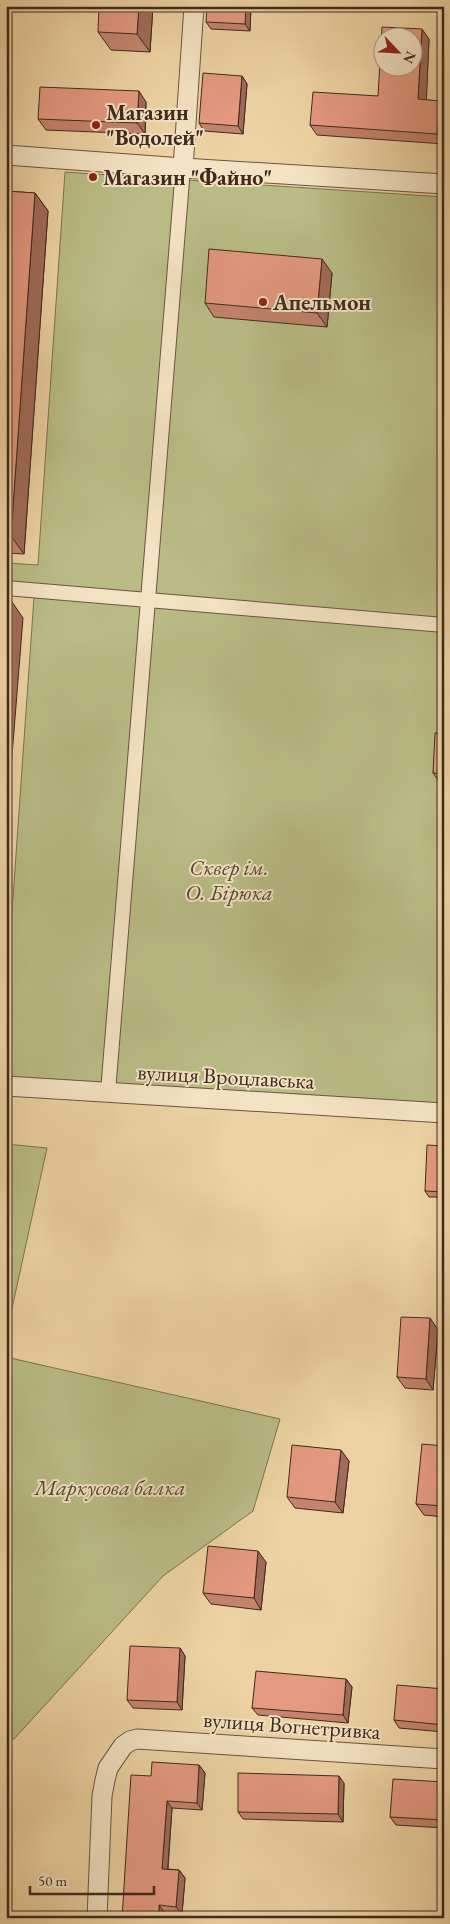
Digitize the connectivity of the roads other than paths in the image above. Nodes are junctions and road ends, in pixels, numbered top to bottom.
1 (194, 6) edge
2 (6, 155) edge
3 (183, 168) junction
4 (444, 184) edge
5 (6, 588) edge
6 (148, 600) junction
7 (444, 625) edge
8 (6, 1086) edge
9 (108, 1092) junction
10 (444, 1113) edge
11 (444, 1759) edge
12 (97, 1918) edge

1 - 3 street
2 - 3 street
3 - 4 street
3 - 6 street
5 - 6 street
6 - 7 street
6 - 9 street
8 - 9 street, вулиця Вроцлавська
9 - 10 street, вулиця Вроцлавська
11 - 12 street, вулиця Вогнетривка

